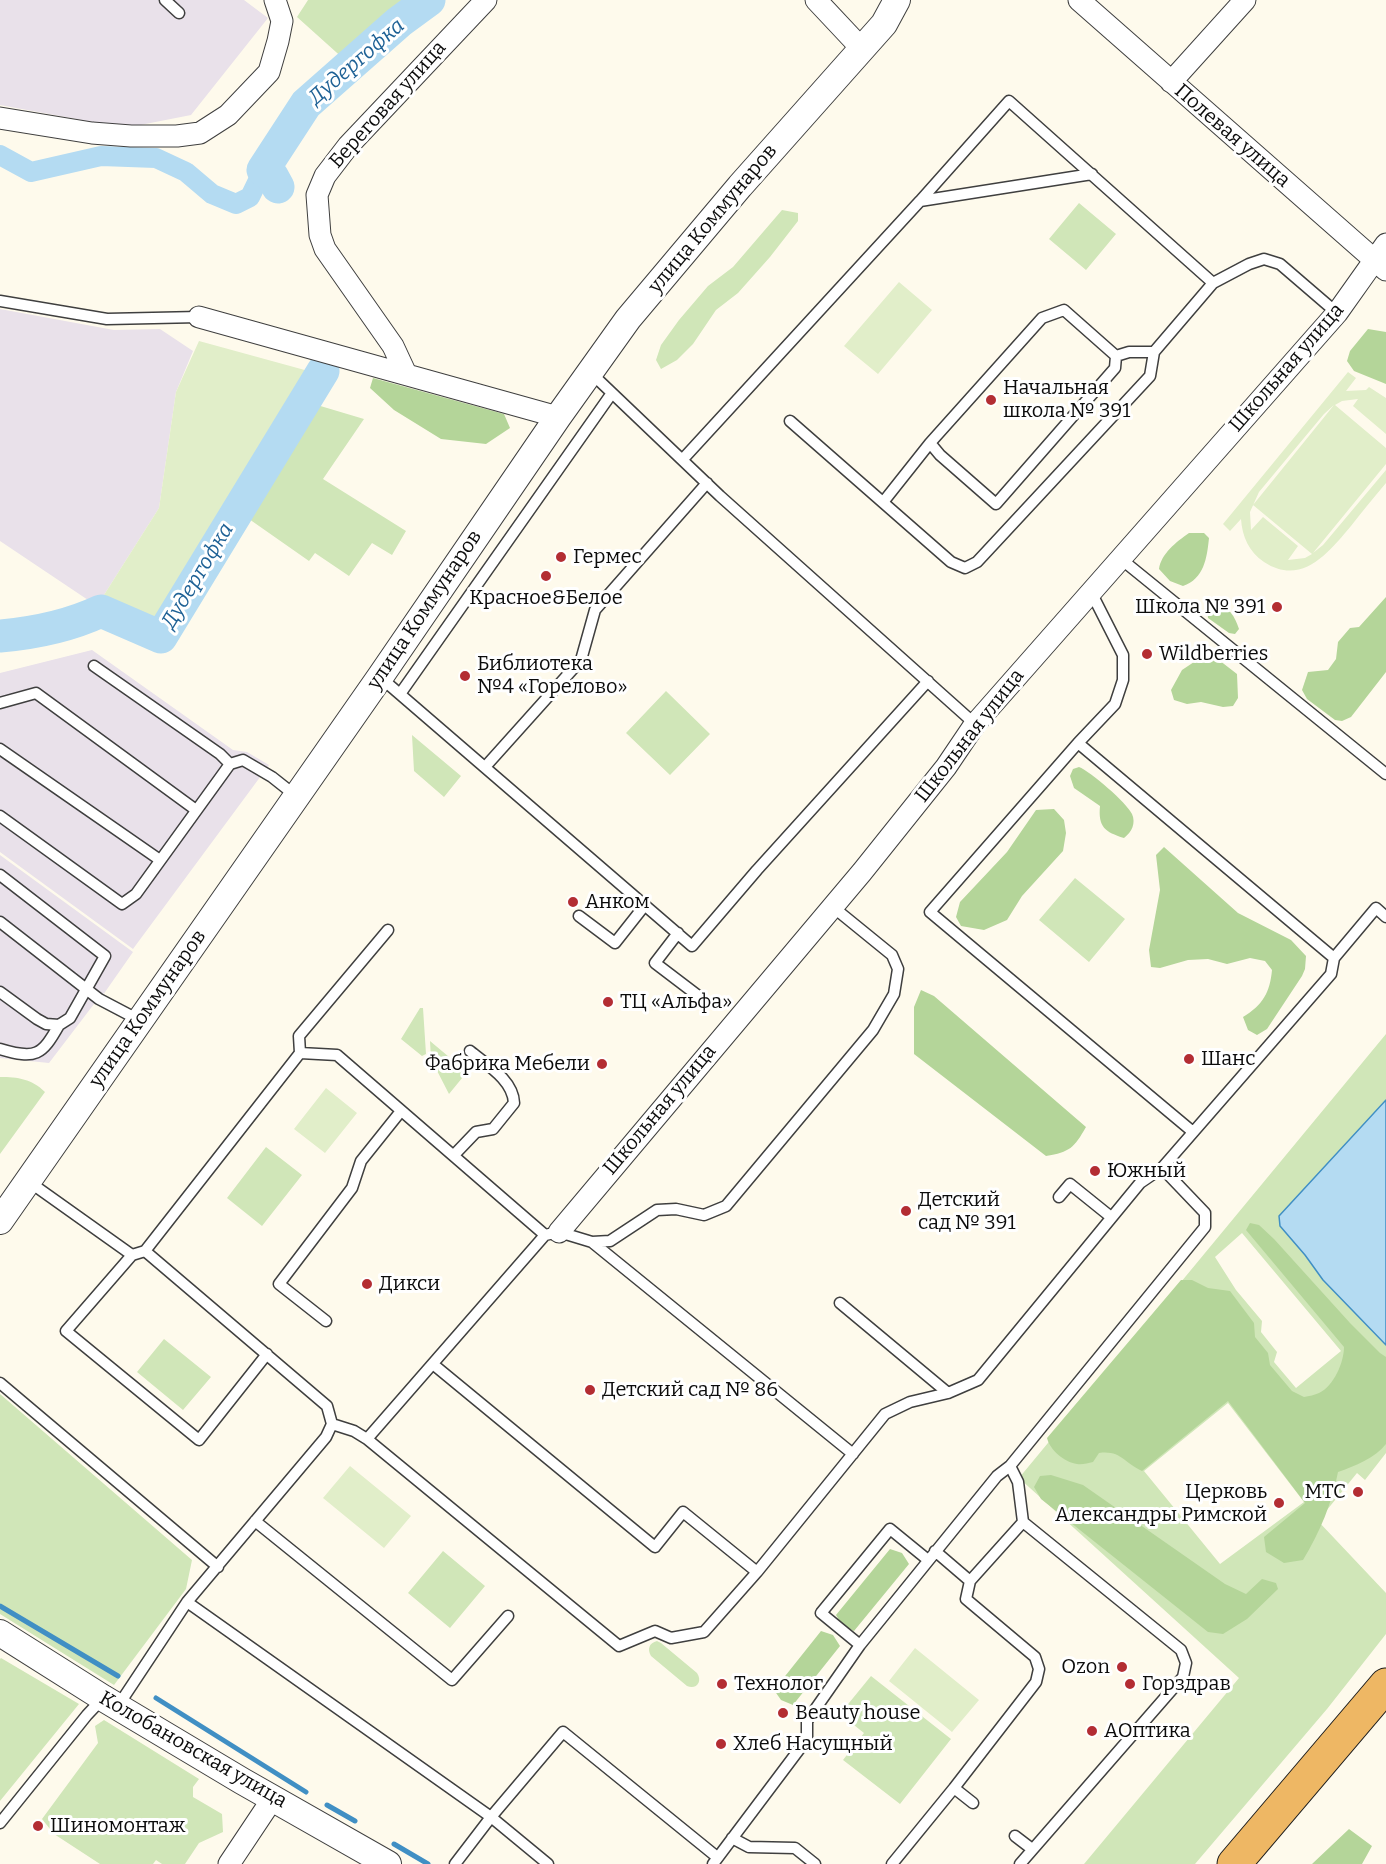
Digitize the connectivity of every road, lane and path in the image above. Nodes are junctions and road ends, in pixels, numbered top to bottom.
1 (165, 0) edge
2 (275, 0) edge
3 (486, 0) edge
4 (816, 0) edge
5 (897, 0) edge
6 (908, 0) edge
7 (1079, 0) edge
8 (1245, 0) edge
9 (179, 12) dead end
10 (884, 24) junction
11 (862, 49) junction
12 (1171, 82) junction
13 (0, 118) edge
14 (1092, 174) junction
15 (920, 201) junction
16 (1382, 258) edge
17 (1214, 283) junction
18 (0, 301) edge
19 (1337, 313) junction
20 (199, 317) joint
21 (1154, 352) junction
22 (1116, 356) junction
23 (590, 372) junction
24 (406, 374) junction
25 (612, 393) junction
26 (558, 417) junction
27 (790, 421) dead end
28 (930, 443) junction
29 (682, 459) junction
30 (707, 483) junction
31 (884, 501) junction
32 (1121, 559) junction
33 (1090, 592) junction
34 (94, 666) dead end
35 (380, 676) junction
36 (928, 681) junction
37 (400, 694) junction
38 (0, 703) edge
39 (975, 724) junction
40 (1078, 743) junction
41 (0, 749) edge
42 (230, 764) junction
43 (485, 767) junction
44 (1386, 774) edge
45 (296, 796) junction
46 (196, 810) junction
47 (0, 816) edge
48 (160, 860) junction
49 (0, 875) edge
50 (645, 905) junction
51 (833, 907) junction
52 (579, 916) dead end
53 (1386, 917) edge
54 (0, 922) edge
55 (388, 930) dead end
56 (678, 933) junction
57 (1334, 958) junction
58 (88, 989) junction
59 (0, 992) edge
60 (701, 998) dead end
61 (140, 1020) junction
62 (59, 1025) junction
63 (0, 1049) edge
64 (470, 1051) dead end
65 (300, 1053) junction
66 (401, 1112) junction
67 (1193, 1132) junction
68 (454, 1155) junction
69 (1162, 1168) junction
70 (28, 1181) junction
71 (1059, 1197) dead end
72 (1111, 1217) junction
73 (0, 1221) edge
74 (552, 1233) junction
75 (592, 1242) junction
76 (145, 1251) junction
77 (132, 1255) junction
78 (840, 1303) dead end
79 (326, 1321) dead end
80 (267, 1354) junction
81 (434, 1365) junction
82 (0, 1383) edge
83 (948, 1393) junction
84 (332, 1424) junction
85 (367, 1439) junction
86 (853, 1454) junction
87 (1010, 1466) junction
88 (255, 1521) junction
89 (1023, 1522) junction
90 (935, 1551) junction
91 (928, 1560) junction
92 (218, 1567) junction
93 (757, 1572) junction
94 (970, 1581) junction
95 (187, 1602) junction
96 (508, 1616) dead end
97 (0, 1633) edge
98 (860, 1645) junction
99 (1386, 1685) edge
100 (110, 1702) junction
101 (954, 1788) junction
102 (273, 1798) junction
103 (973, 1803) dead end
104 (490, 1817) junction
105 (0, 1823) edge
106 (1015, 1836) dead end
107 (732, 1838) junction
108 (1032, 1849) junction
109 (715, 1861) edge
110 (229, 1864) edge
111 (387, 1864) edge
112 (455, 1864) edge
113 (548, 1864) edge
114 (815, 1864) edge
115 (892, 1864) edge
116 (1020, 1864) edge
117 (1234, 1864) edge

1 - 9 lane
2 - 13 street
3 - 24 street, Береговая улица
4 - 11 street
5 - 10 street, улица Коммунаров
6 - 10 street, улица Коммунаров
7 - 12 street, Полевая улица
8 - 12 street
10 - 11 street, улица Коммунаров
11 - 23 street, улица Коммунаров
12 - 16 street, Полевая улица
14 - 15 lane
14 - 15 lane
14 - 17 lane
15 - 29 lane
16 - 19 street, Школьная улица
17 - 19 lane
17 - 21 lane
18 - 20 lane
19 - 32 street, Школьная улица
20 - 24 street
21 - 22 lane
21 - 31 lane
22 - 28 lane
22 - 28 lane
23 - 25 lane
23 - 26 street, улица Коммунаров
24 - 26 street
25 - 29 lane
25 - 37 lane
26 - 35 street, улица Коммунаров
27 - 31 lane
28 - 31 lane
29 - 30 lane
30 - 36 lane
30 - 43 lane
32 - 33 street, Школьная улица
32 - 44 lane
33 - 39 street, Школьная улица
33 - 40 lane
34 - 42 lane
35 - 37 lane
35 - 45 street, улица Коммунаров
36 - 39 lane
36 - 56 lane
37 - 43 lane
38 - 46 lane
39 - 51 street, Школьная улица
40 - 57 lane
40 - 67 lane
41 - 48 lane
42 - 45 lane
42 - 46 lane
43 - 50 lane
45 - 61 street, улица Коммунаров
46 - 48 lane
47 - 48 lane
49 - 58 lane
50 - 52 lane
50 - 56 lane
51 - 74 street, Школьная улица
51 - 75 lane
53 - 57 lane
54 - 58 lane
55 - 65 lane
56 - 60 lane
57 - 67 lane
58 - 61 lane
58 - 62 lane
59 - 62 lane
61 - 70 street, улица Коммунаров
62 - 63 lane
64 - 68 lane
65 - 66 lane
65 - 76 lane
66 - 68 lane
66 - 79 lane
67 - 69 lane
68 - 74 lane
69 - 72 lane
69 - 87 lane
70 - 73 street, улица Коммунаров
70 - 77 lane
71 - 72 lane
72 - 83 lane
74 - 75 lane
74 - 81 lane
75 - 86 lane
76 - 77 lane
76 - 80 lane
77 - 80 lane
78 - 83 lane
80 - 84 lane
81 - 85 lane
81 - 93 lane
82 - 92 lane
83 - 86 lane
84 - 85 lane
84 - 88 lane
85 - 93 lane
86 - 93 lane
87 - 89 lane
87 - 90 lane
88 - 92 lane
88 - 96 lane
89 - 94 lane
89 - 108 lane
90 - 91 lane
90 - 94 lane
91 - 98 lane
91 - 98 lane
92 - 95 lane
94 - 101 lane
95 - 100 lane
95 - 104 lane
97 - 100 street, Колобановская улица
98 - 107 lane
99 - 117 highway
100 - 102 street, Колобановская улица
100 - 105 lane
101 - 103 lane
101 - 115 lane
102 - 110 street
102 - 111 street, Колобановская улица
104 - 109 lane
104 - 112 lane
104 - 113 lane
106 - 108 lane
107 - 109 lane
107 - 114 lane
108 - 116 lane

